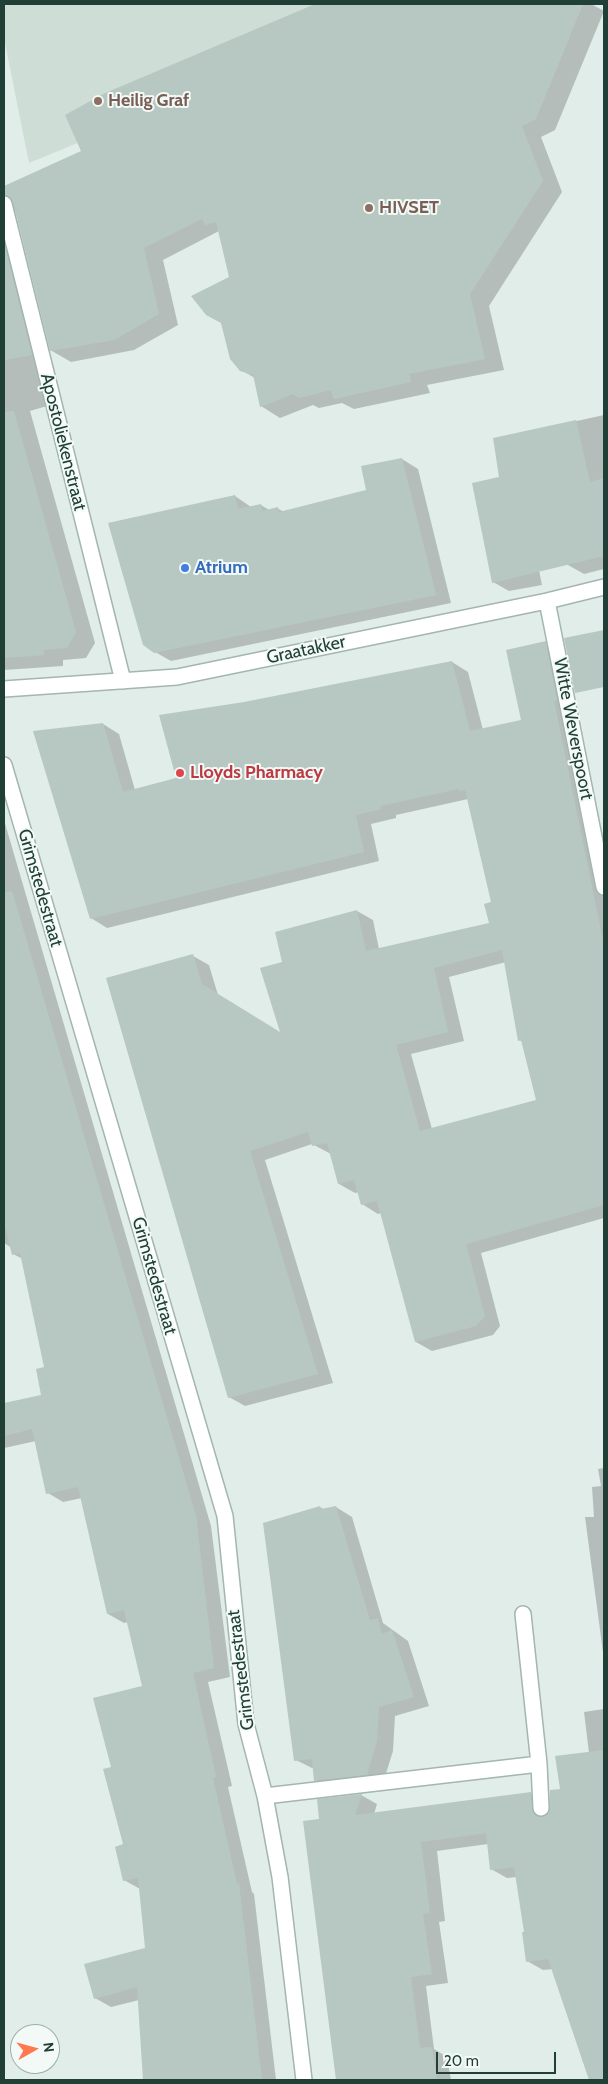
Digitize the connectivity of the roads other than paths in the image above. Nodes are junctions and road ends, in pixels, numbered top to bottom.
1 (4, 204) edge
2 (604, 587) edge
3 (547, 601) junction
4 (123, 681) junction
5 (4, 689) edge
6 (4, 765) edge
7 (604, 887) edge
8 (522, 1614) dead end
9 (539, 1764) junction
10 (265, 1796) junction
11 (541, 1808) dead end
12 (304, 2080) edge

1 - 4 street, Apostoliekenstraat
2 - 3 street, Graatakker
3 - 4 street, Graatakker
3 - 7 street, Witte Weverspoort
4 - 5 street, Graatakker
6 - 10 street, Grimstedestraat
8 - 9 street
9 - 10 street
9 - 11 street
10 - 12 street, Grimstedestraat

